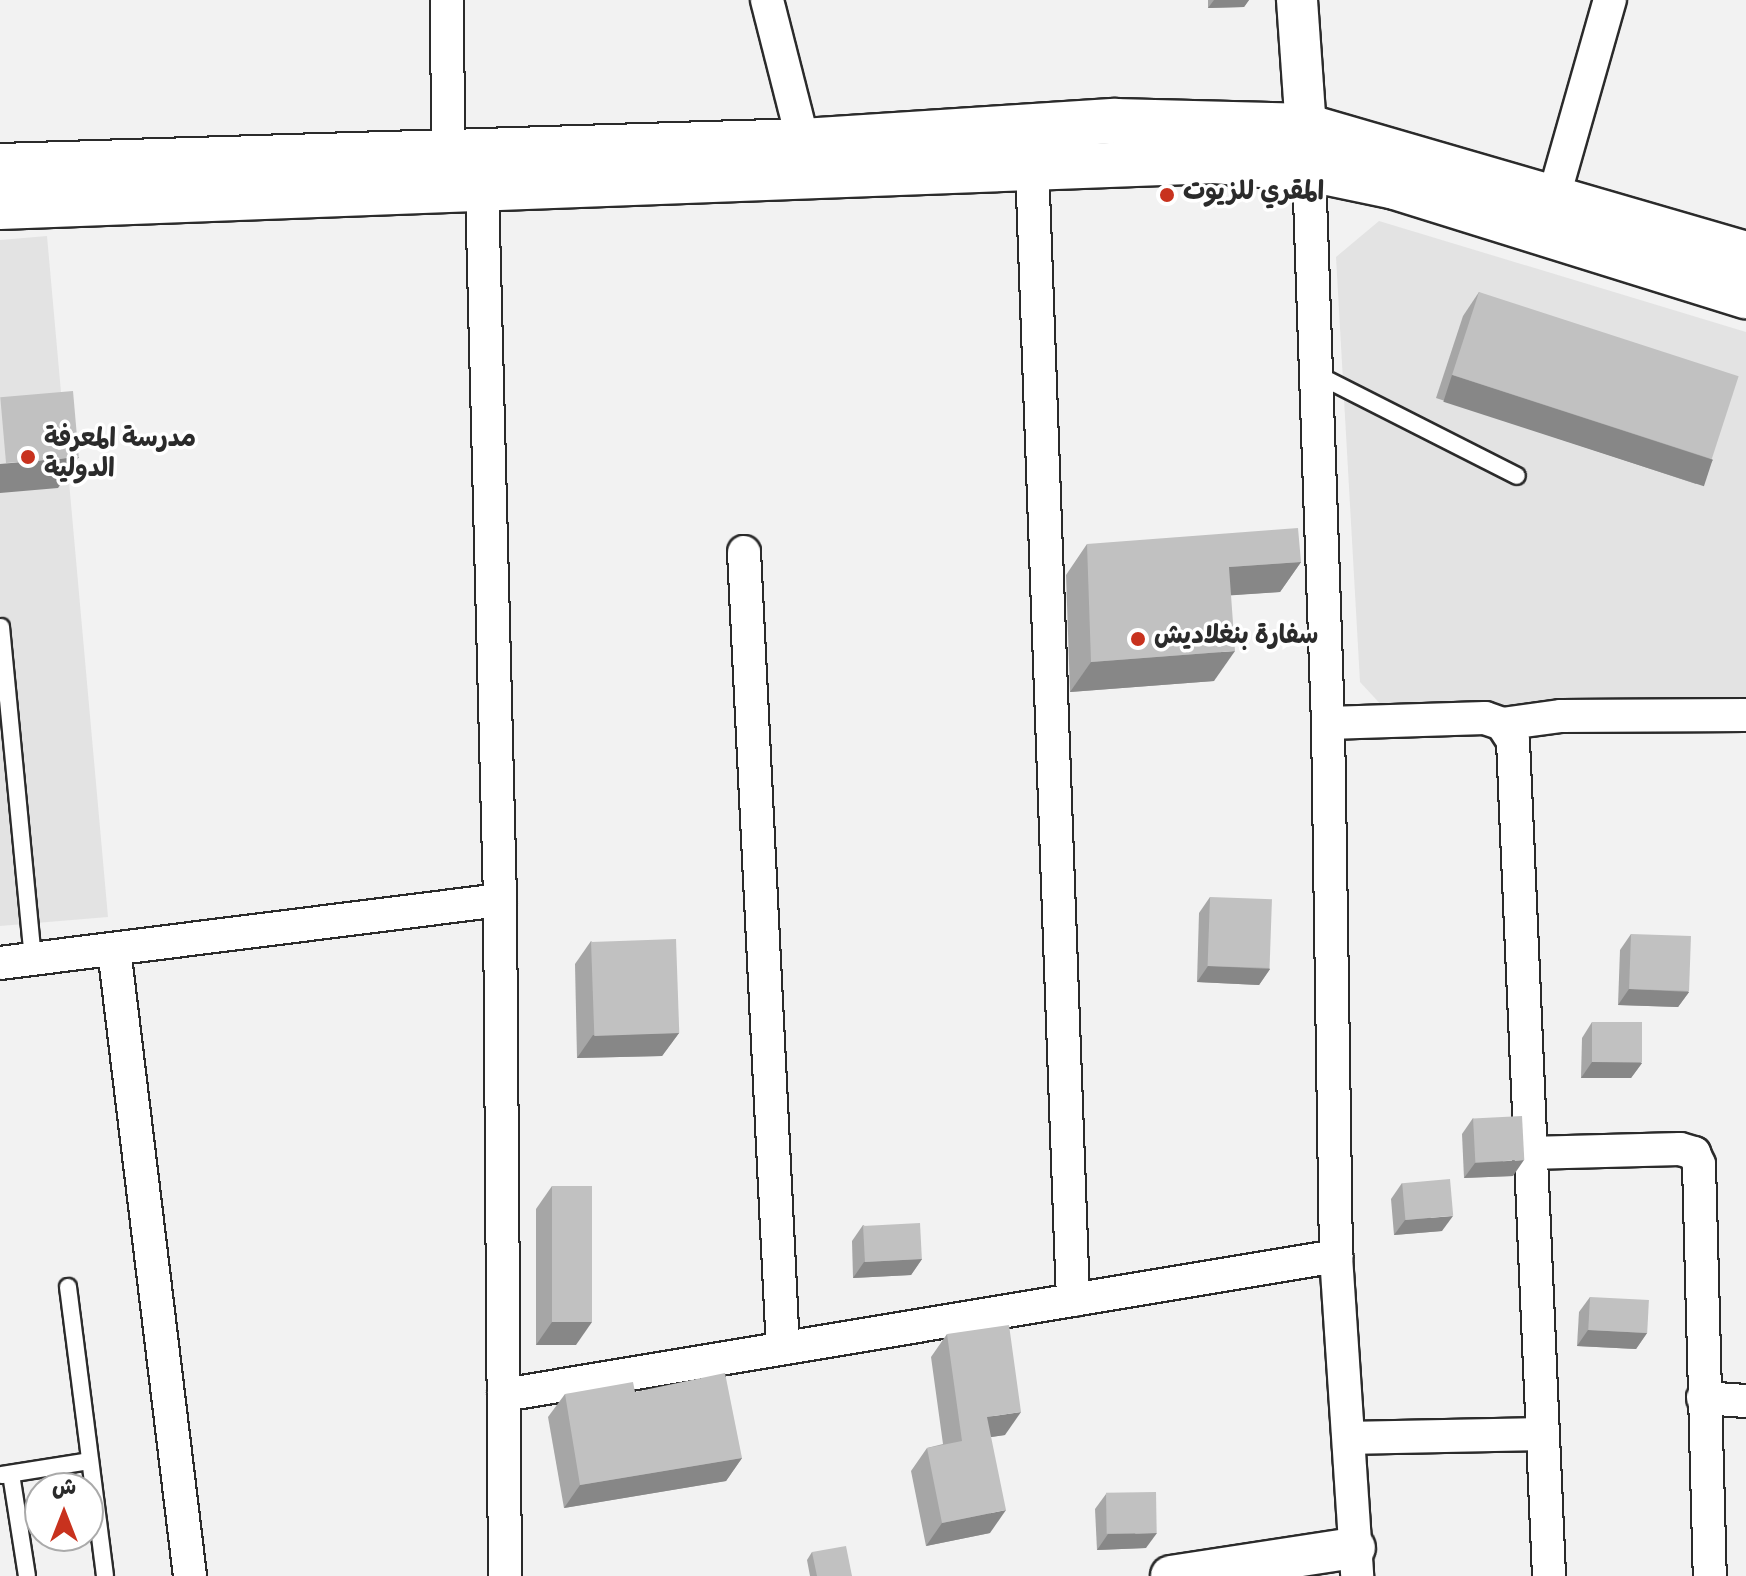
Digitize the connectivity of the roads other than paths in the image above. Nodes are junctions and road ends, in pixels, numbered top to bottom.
1 (447, 0) edge
2 (767, 0) edge
3 (1297, 0) edge
4 (1610, 0) edge
5 (803, 141) junction
6 (1307, 147) junction
7 (448, 155) junction
8 (1032, 165) junction
9 (0, 166) edge
10 (482, 188) junction
11 (1554, 196) junction
12 (0, 207) edge
13 (1746, 254) edge
14 (1746, 296) edge
15 (1316, 374) junction
16 (1517, 476) dead end
17 (744, 552) dead end
18 (1, 627) edge
19 (1746, 715) edge
20 (1328, 723) junction
21 (1502, 724) junction
22 (500, 900) junction
23 (114, 949) junction
24 (33, 959) junction
25 (0, 963) edge
26 (1529, 1153) junction
27 (1336, 1256) junction
28 (68, 1287) dead end
29 (1073, 1300) junction
30 (783, 1348) junction
31 (504, 1395) junction
32 (1703, 1398) junction
33 (1746, 1401) edge
34 (1540, 1434) junction
35 (1349, 1438) junction
36 (89, 1461) junction
37 (5, 1475) edge
38 (1356, 1562) edge
39 (27, 1576) edge
40 (105, 1576) edge
41 (190, 1576) edge
42 (505, 1576) edge
43 (1171, 1576) edge
44 (1549, 1576) edge
45 (1710, 1576) edge

1 - 7 street
2 - 5 street
3 - 6 street
4 - 11 street
5 - 6 main road
5 - 7 main road
6 - 8 main road
6 - 11 main road
6 - 14 main road
6 - 15 street
7 - 9 main road
8 - 10 main road
8 - 29 street
10 - 12 main road
10 - 22 street
11 - 13 main road
15 - 16 lane
15 - 20 street
17 - 30 street
18 - 24 lane
19 - 21 street
20 - 21 street
20 - 27 street
21 - 26 street
22 - 23 street
22 - 31 street
23 - 24 street
23 - 41 street
24 - 25 street
26 - 32 street
26 - 34 street
27 - 29 street
27 - 35 street
28 - 36 lane
29 - 30 street
30 - 31 street
31 - 42 street
32 - 33 street
32 - 45 street
34 - 35 street
34 - 44 street
35 - 38 street
36 - 37 lane
36 - 40 lane
37 - 39 lane
38 - 43 street

